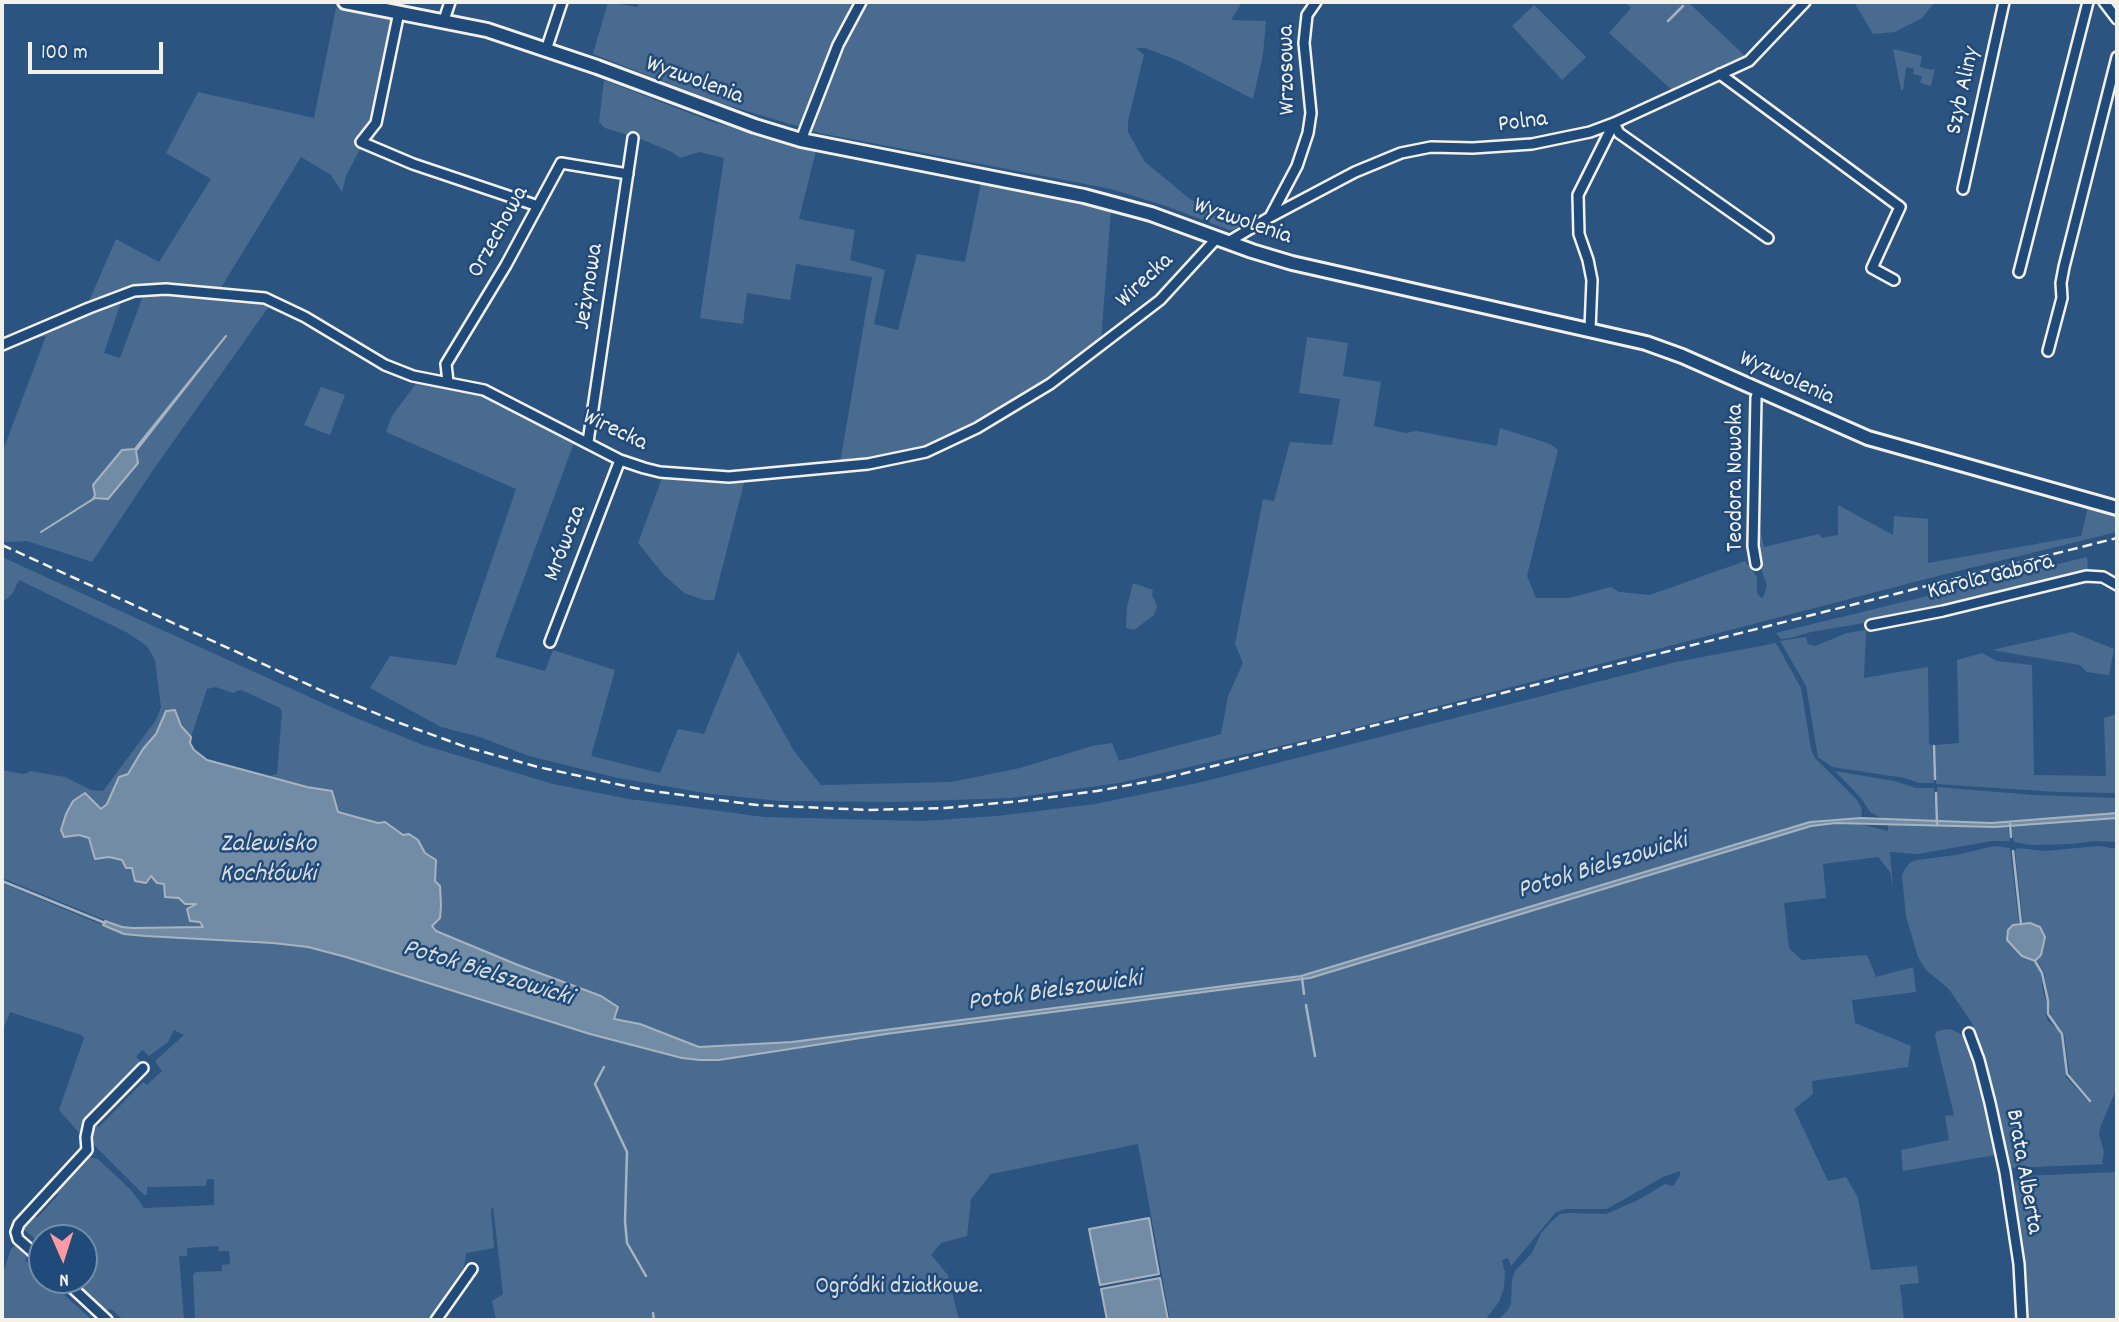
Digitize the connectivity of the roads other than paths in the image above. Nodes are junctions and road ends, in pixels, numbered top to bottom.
1 (345, 2) edge
2 (450, 2) edge
3 (562, 2) edge
4 (861, 2) edge
5 (1317, 2) edge
6 (2004, 2) edge
7 (2088, 2) edge
8 (2104, 2) edge
9 (1802, 3) edge
10 (399, 12) junction
11 (2117, 19) edge
12 (444, 20) junction
13 (546, 50) junction
14 (2117, 57) edge
15 (1720, 74) junction
16 (1614, 122) junction
17 (633, 138) dead end
18 (801, 139) junction
19 (628, 174) junction
20 (1963, 188) dead end
21 (538, 206) junction
22 (1270, 216) junction
23 (1768, 238) dead end
24 (1222, 240) junction
25 (2020, 272) dead end
26 (1894, 280) dead end
27 (1590, 329) junction
28 (2, 345) edge
29 (2048, 351) dead end
30 (448, 382) junction
31 (1758, 391) junction
32 (588, 442) junction
33 (620, 460) junction
34 (2117, 508) edge
35 (1756, 565) dead end
36 (2117, 584) edge
37 (1871, 625) dead end
38 (550, 642) dead end
39 (1969, 1033) dead end
40 (143, 1068) dead end
41 (28, 1248) edge
42 (472, 1269) dead end
43 (79, 1294) edge
44 (107, 1320) edge
45 (436, 1320) edge
46 (2022, 1320) edge

1 - 10 street, Wyzwolenia
2 - 12 street
3 - 13 street
4 - 18 street
5 - 22 street, Wrzosowa
6 - 20 street, Szyb Aliny
7 - 25 street
8 - 11 street
9 - 15 street, Polna
10 - 12 street, Wyzwolenia
10 - 21 street
12 - 13 street, Wyzwolenia
13 - 18 street, Wyzwolenia
14 - 29 street
15 - 16 street, Polna
15 - 26 street
16 - 22 street, Polna
16 - 23 street
16 - 27 street
17 - 19 street, Jeżynowa
18 - 24 street, Wyzwolenia
19 - 21 street, Orzechowa
19 - 32 street, Jeżynowa
21 - 30 street, Orzechowa
22 - 24 street, Polna
24 - 27 street, Wyzwolenia
24 - 33 street, Wirecka
27 - 31 street, Wyzwolenia
28 - 30 street, Wirecka
30 - 32 street, Wirecka
31 - 34 street, Wyzwolenia
31 - 35 street, Teodora Nowoka
32 - 33 street, Wirecka
33 - 38 street, Mrówcza
36 - 37 street, Karola Gabora
39 - 46 street, Brata Alberta
40 - 41 street
42 - 45 street
43 - 44 street

